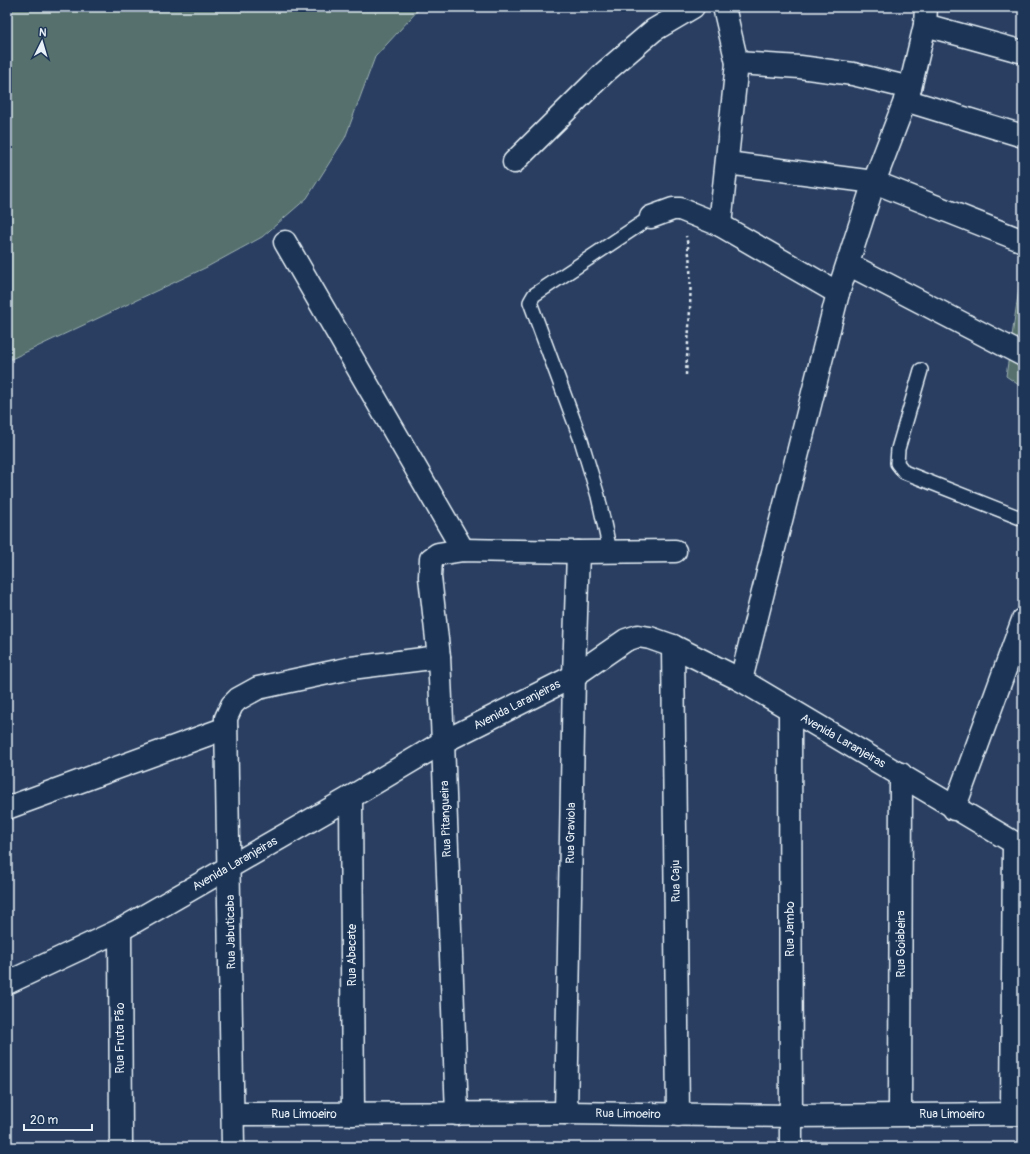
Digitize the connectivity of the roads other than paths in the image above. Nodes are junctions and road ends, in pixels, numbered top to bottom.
1 (693, 7) edge
2 (724, 7) edge
3 (926, 16) edge
4 (1023, 52) edge
5 (737, 63) junction
6 (908, 94) junction
7 (1023, 136) edge
8 (514, 162) dead end
9 (727, 163) junction
10 (874, 182) junction
11 (651, 217) joint
12 (720, 225) junction
13 (1023, 241) edge
14 (285, 242) dead end
15 (848, 264) junction
16 (838, 293) junction
17 (1023, 355) edge
18 (921, 370) dead end
19 (1023, 519) edge
20 (463, 550) junction
21 (610, 551) junction
22 (675, 551) dead end
23 (578, 552) junction
24 (1023, 620) edge
25 (673, 646) junction
26 (439, 657) junction
27 (574, 676) junction
28 (740, 680) junction
29 (790, 710) junction
30 (226, 723) junction
31 (443, 742) junction
32 (901, 774) junction
33 (351, 797) junction
34 (7, 808) edge
35 (954, 809) junction
36 (1018, 845) edge
37 (230, 867) junction
38 (120, 930) junction
39 (7, 983) edge
40 (233, 1114) junction
41 (353, 1114) junction
42 (457, 1114) junction
43 (566, 1114) junction
44 (900, 1114) junction
45 (1018, 1114) edge
46 (678, 1115) junction
47 (791, 1116) junction
48 (121, 1147) edge
49 (233, 1147) edge
50 (791, 1147) edge

1 - 8 street
2 - 5 street
3 - 4 street
3 - 6 street
5 - 6 street
5 - 9 street
6 - 7 street
6 - 10 street
9 - 10 street
9 - 12 street
10 - 13 street
10 - 15 street
11 - 12 street
11 - 21 lane
12 - 16 street
14 - 20 street
15 - 16 street
15 - 17 street
16 - 28 street
18 - 19 lane
20 - 23 street
20 - 26 street, Rua Pitangueira
21 - 22 street
21 - 23 street
23 - 27 street, Rua Graviola
24 - 35 street
25 - 27 street, Avenida Laranjeiras
25 - 28 street, Avenida Laranjeiras
25 - 46 street, Rua Caju
26 - 30 street
26 - 31 street, Rua Pitangueira
27 - 31 street, Avenida Laranjeiras
27 - 43 street, Rua Graviola
28 - 29 street, Avenida Laranjeiras
29 - 32 street, Avenida Laranjeiras
29 - 47 street, Rua Jambo
30 - 34 street
30 - 37 street, Rua Jabuticaba
31 - 33 street, Avenida Laranjeiras
31 - 42 street, Rua Pitangueira
32 - 35 street, Avenida Laranjeiras
32 - 44 street, Rua Goiabeira
33 - 37 street, Avenida Laranjeiras
33 - 41 street, Rua Abacate
35 - 36 street, Avenida Laranjeiras
36 - 45 street
37 - 38 street, Avenida Laranjeiras
37 - 40 street, Rua Jabuticaba
38 - 39 street, Avenida Laranjeiras
38 - 48 street, Rua Fruta Pão
40 - 41 street, Rua Limoeiro
40 - 49 street, Rua Jabuticaba
41 - 42 street, Rua Limoeiro
42 - 43 street, Rua Limoeiro
43 - 46 street, Rua Limoeiro
44 - 45 street, Rua Limoeiro
44 - 47 street, Rua Limoeiro
46 - 47 street, Rua Limoeiro
47 - 50 street, Rua Jambo

